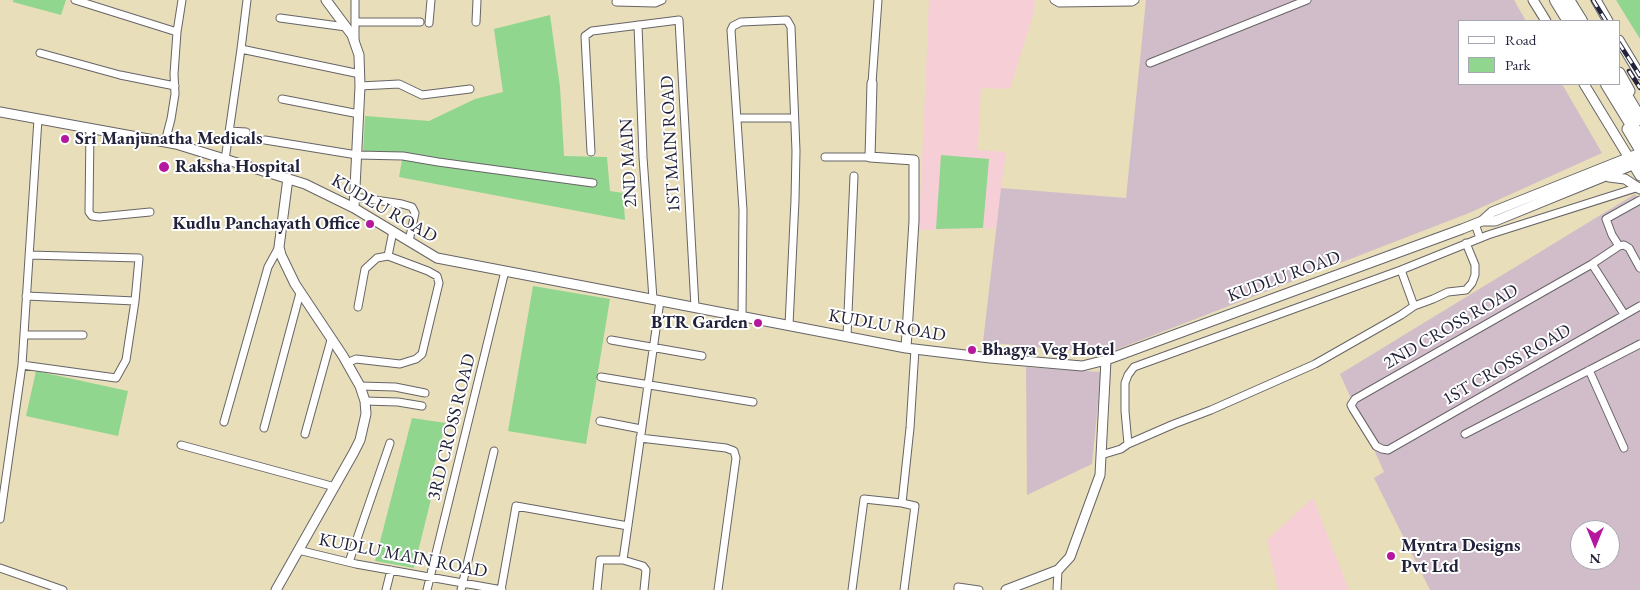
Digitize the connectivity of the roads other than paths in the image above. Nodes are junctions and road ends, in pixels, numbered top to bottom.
1 (75, 0) edge
2 (182, 0) edge
3 (246, 0) edge
4 (326, 0) edge
5 (355, 0) edge
6 (359, 0) edge
7 (431, 0) edge
8 (477, 0) edge
9 (662, 0) edge
10 (878, 0) edge
11 (1054, 0) edge
12 (1135, 0) edge
13 (1307, 0) edge
14 (1533, 0) edge
15 (1550, 0) edge
16 (1556, 0) edge
17 (1568, 0) edge
18 (1575, 0) edge
19 (1596, 0) edge
20 (616, 2) dead end
21 (280, 18) dead end
22 (1545, 20) edge
23 (1562, 20) edge
24 (1568, 20) edge
25 (1580, 20) edge
26 (1587, 20) edge
27 (1607, 20) edge
28 (355, 22) junction
29 (420, 22) dead end
30 (476, 22) dead end
31 (429, 23) dead end
32 (638, 25) junction
33 (346, 27) junction
34 (177, 32) junction
35 (354, 40) junction
36 (1620, 42) edge
37 (241, 49) junction
38 (40, 53) dead end
39 (1150, 63) dead end
40 (360, 74) junction
41 (1620, 75) edge
42 (1640, 75) edge
43 (872, 83) joint
44 (1585, 85) edge
45 (1601, 85) edge
46 (1608, 85) edge
47 (1620, 85) edge
48 (175, 86) junction
49 (360, 86) junction
50 (470, 89) dead end
51 (282, 99) dead end
52 (1640, 108) edge
53 (0, 112) edge
54 (359, 114) junction
55 (738, 118) junction
56 (794, 118) junction
57 (38, 119) junction
58 (1640, 119) edge
59 (90, 128) junction
60 (229, 131) junction
61 (246, 132) dead end
62 (1640, 138) edge
63 (265, 140) dead end
64 (165, 142) junction
65 (1640, 151) edge
66 (591, 152) dead end
67 (357, 155) junction
68 (825, 157) dead end
69 (870, 158) junction
70 (225, 160) junction
71 (1633, 162) edge
72 (854, 176) dead end
73 (1640, 176) edge
74 (1606, 177) junction
75 (288, 178) junction
76 (593, 183) dead end
77 (1639, 188) edge
78 (354, 197) junction
79 (1640, 200) edge
80 (354, 208) junction
81 (150, 212) dead end
82 (1478, 222) junction
83 (393, 231) junction
84 (1480, 238) junction
85 (408, 241) junction
86 (1466, 244) junction
87 (1619, 246) junction
88 (279, 247) junction
89 (29, 255) junction
90 (388, 256) junction
91 (1592, 264) junction
92 (1640, 268) edge
93 (1401, 270) junction
94 (505, 271) junction
95 (300, 292) junction
96 (26, 296) junction
97 (656, 300) junction
98 (135, 301) junction
99 (1414, 306) junction
100 (1640, 306) edge
101 (358, 307) dead end
102 (695, 307) junction
103 (1624, 314) junction
104 (742, 316) junction
105 (789, 325) junction
106 (24, 335) junction
107 (83, 335) dead end
108 (847, 336) junction
109 (331, 340) junction
110 (611, 340) dead end
111 (1640, 344) edge
112 (653, 347) junction
113 (911, 348) junction
114 (702, 356) dead end
115 (1106, 360) junction
116 (347, 363) junction
117 (22, 365) junction
118 (1589, 370) junction
119 (601, 377) dead end
120 (648, 384) junction
121 (360, 386) junction
122 (425, 393) dead end
123 (365, 401) junction
124 (753, 402) dead end
125 (422, 406) dead end
126 (600, 421) dead end
127 (224, 422) dead end
128 (264, 428) dead end
129 (641, 429) junction
130 (304, 434) dead end
131 (1464, 434) dead end
132 (640, 438) junction
133 (390, 443) dead end
134 (1128, 444) junction
135 (181, 445) dead end
136 (1624, 448) dead end
137 (1388, 450) joint
138 (494, 451) dead end
139 (1101, 455) junction
140 (335, 487) junction
141 (902, 503) junction
142 (0, 519) edge
143 (628, 526) junction
144 (298, 550) junction
145 (622, 560) junction
146 (349, 562) junction
147 (0, 568) edge
148 (391, 570) junction
149 (1058, 570) junction
150 (431, 578) junction
151 (46, 587) edge
152 (462, 587) edge
153 (63, 590) edge
154 (276, 590) edge
155 (386, 590) edge
156 (427, 590) edge
157 (501, 590) edge
158 (597, 590) edge
159 (644, 590) edge
160 (718, 590) edge
161 (852, 590) edge
162 (904, 590) edge
163 (958, 590) edge
164 (979, 590) edge
165 (1006, 590) edge
166 (1057, 590) edge

1 - 34 street
2 - 34 street
3 - 37 street
4 - 33 street
5 - 6 street
5 - 28 street
7 - 31 street
8 - 30 street
9 - 20 street
10 - 43 street
11 - 12 street
13 - 39 street
14 - 22 street
15 - 23 highway
16 - 24 highway
17 - 25 highway
18 - 26 highway
19 - 27 street
21 - 33 street
28 - 29 street
28 - 35 street
32 - 66 street
32 - 97 street, 2ND MAIN
32 - 102 street, 1ST MAIN ROAD
33 - 35 street
34 - 48 street
35 - 40 street
36 - 42 street
37 - 40 street
37 - 60 street
38 - 48 street
40 - 49 street
41 - 52 highway
43 - 69 street
44 - 71 street
45 - 65 highway
46 - 62 highway
47 - 58 highway
48 - 64 street
49 - 50 street
49 - 54 street
51 - 54 street
53 - 57 street, KUDLU ROAD
54 - 67 street
55 - 56 street
55 - 56 street
55 - 104 street
56 - 105 street
57 - 59 street, KUDLU ROAD
57 - 89 street
59 - 64 street, KUDLU ROAD
59 - 81 street
60 - 61 street
60 - 70 street
63 - 67 street
64 - 70 street, KUDLU ROAD
65 - 71 street, KUDLU ROAD
67 - 76 street
67 - 78 street
68 - 69 street
69 - 113 street
70 - 75 street, KUDLU ROAD
71 - 73 street
71 - 74 street, KUDLU ROAD
71 - 82 street, KUDLU ROAD
72 - 108 street
74 - 77 street
74 - 82 street, KUDLU ROAD
75 - 80 street, KUDLU ROAD
75 - 88 street
77 - 84 street
78 - 80 street
78 - 85 street
79 - 87 street
80 - 83 street, KUDLU ROAD
82 - 84 street
82 - 115 street, KUDLU ROAD
83 - 85 street, KUDLU ROAD
83 - 90 street
84 - 86 street
85 - 94 street, KUDLU ROAD
86 - 93 street
86 - 99 street
87 - 91 street, 2ND CROSS ROAD
87 - 92 street
88 - 95 street
88 - 127 street
89 - 96 street
89 - 98 street
90 - 101 street
90 - 116 street
91 - 103 street
91 - 137 street, 2ND CROSS ROAD
93 - 99 street
93 - 134 street
94 - 97 street, KUDLU ROAD
94 - 150 street, 3RD CROSS ROAD
95 - 109 street
95 - 128 street
96 - 98 street
96 - 106 street
97 - 102 street, KUDLU ROAD
97 - 112 street, 2ND MAIN
98 - 117 street
99 - 134 street
100 - 103 street, 1ST CROSS ROAD
102 - 104 street, KUDLU ROAD
103 - 137 street, 1ST CROSS ROAD
104 - 105 street, KUDLU ROAD
105 - 108 street, KUDLU ROAD
106 - 107 street
106 - 117 street
108 - 113 street, KUDLU ROAD
109 - 116 street
109 - 130 street
110 - 112 street
111 - 118 street
112 - 114 street
112 - 120 street, 2ND MAIN
113 - 115 street, KUDLU ROAD
113 - 141 street
115 - 139 street
116 - 121 street
117 - 142 street
118 - 131 street
118 - 136 street
119 - 120 street
120 - 124 street
120 - 129 street, 2ND MAIN
121 - 122 street
121 - 123 street
123 - 125 street
123 - 140 street
126 - 129 street
129 - 132 street, 2ND MAIN
132 - 143 street, 2ND MAIN
132 - 160 street
133 - 146 street
134 - 139 street
135 - 140 street
138 - 152 street
139 - 149 street
140 - 144 street
141 - 161 street
141 - 162 street
143 - 145 street, 2ND MAIN
143 - 157 street
144 - 146 street, KUDLU MAIN ROAD
144 - 154 street
145 - 158 street
145 - 159 street
146 - 148 street, KUDLU MAIN ROAD
147 - 151 street
148 - 150 street, KUDLU MAIN ROAD
148 - 155 street
149 - 165 street
149 - 166 street
150 - 152 street, KUDLU MAIN ROAD
150 - 156 street, 3RD CROSS ROAD
151 - 153 street
152 - 157 street, KUDLU MAIN ROAD
163 - 164 street

